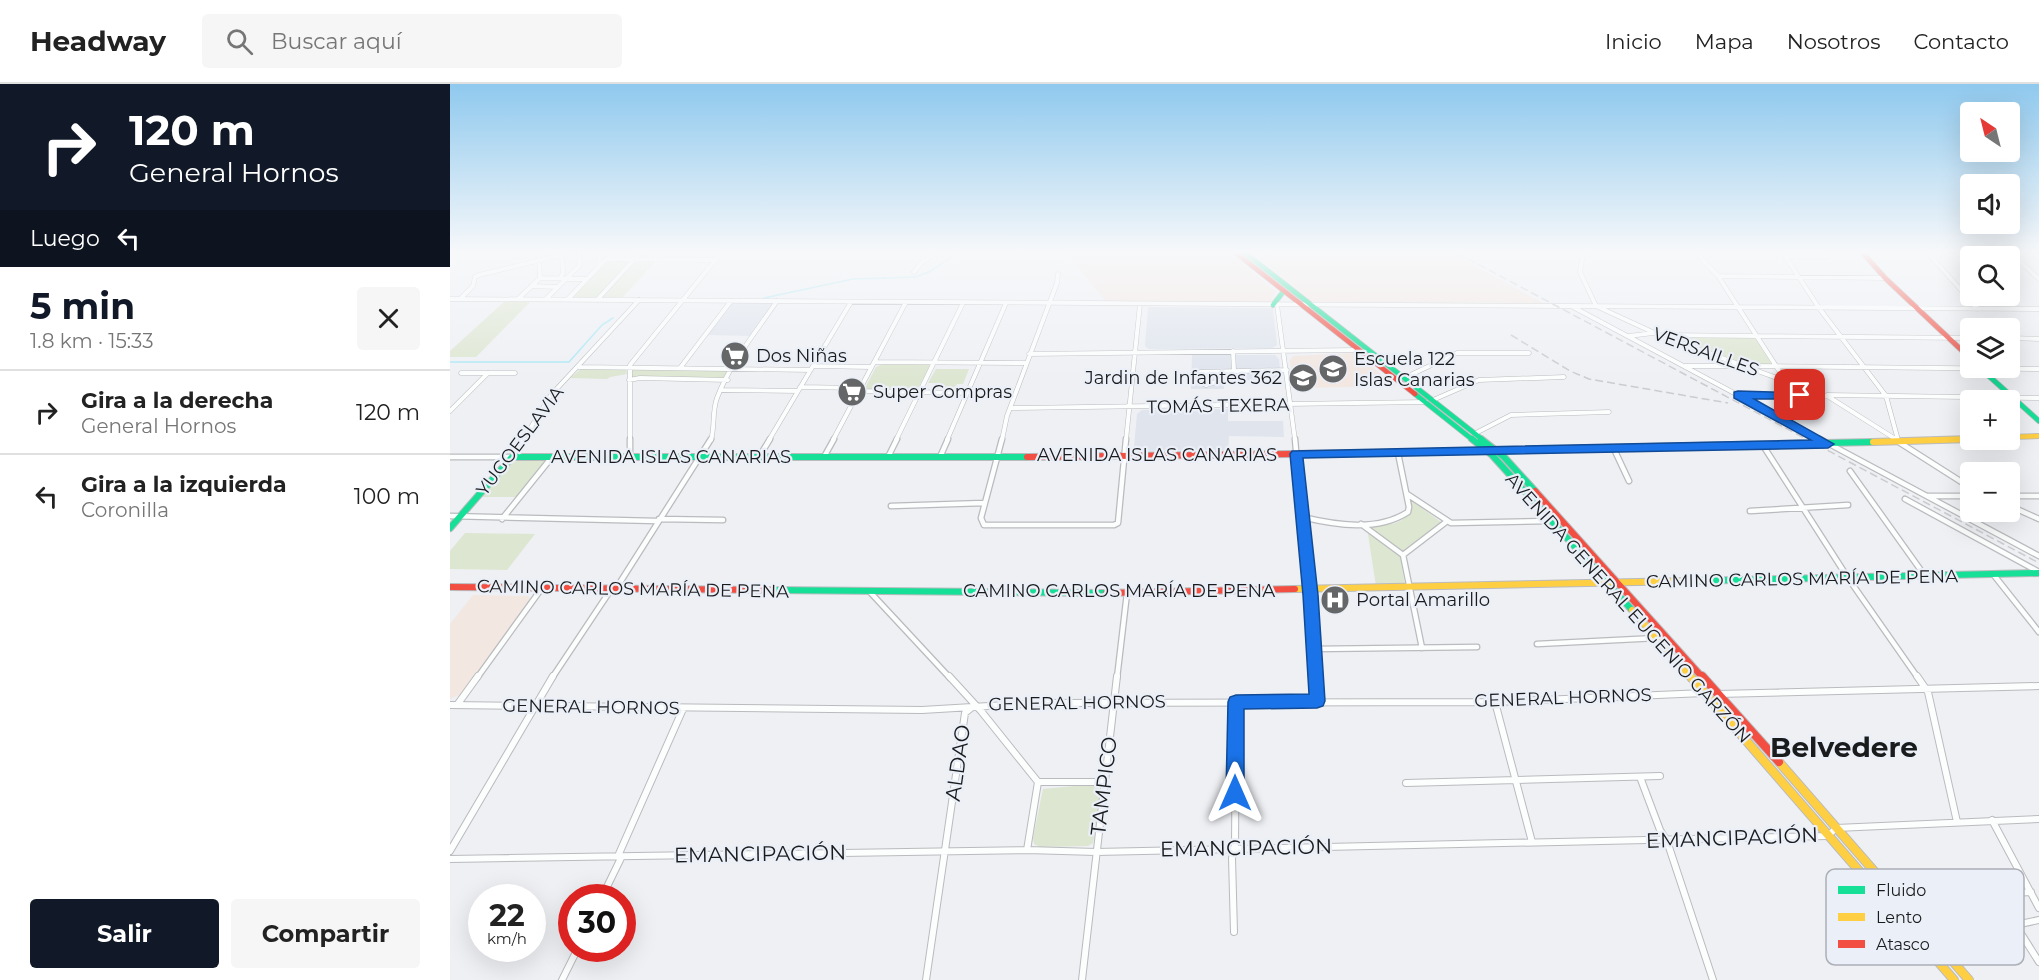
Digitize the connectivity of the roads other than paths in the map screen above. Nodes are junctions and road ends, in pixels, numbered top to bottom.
1 (464, 295) edge
2 (522, 295) edge
3 (549, 295) edge
4 (572, 295) edge
5 (602, 295) edge
6 (688, 295) edge
7 (1051, 295) edge
8 (1281, 295) edge
9 (1287, 295) edge
10 (1297, 295) edge
11 (1591, 295) edge
12 (1730, 295) edge
13 (1811, 295) edge
14 (1902, 295) edge
15 (1965, 295) edge
16 (450, 299) edge
17 (460, 299) junction
18 (518, 299) junction
19 (545, 299) junction
20 (568, 299) junction
21 (597, 300) junction
22 (639, 300) junction
23 (683, 301) junction
24 (731, 301) junction
25 (777, 301) junction
26 (851, 302) junction
27 (906, 302) junction
28 (963, 303) junction
29 (1006, 303) junction
30 (1047, 304) junction
31 (1140, 304) junction
32 (1298, 304) junction
33 (1308, 304) junction
34 (1275, 305) junction
35 (1571, 306) junction
36 (1596, 306) junction
37 (1737, 307) junction
38 (1820, 308) junction
39 (1917, 309) junction
40 (1978, 309) junction
41 (2039, 309) edge
42 (1653, 333) junction
43 (1659, 335) junction
44 (1757, 336) junction
45 (1842, 337) junction
46 (1636, 338) junction
47 (1948, 338) junction
48 (1960, 338) edge
49 (2020, 338) edge
50 (2039, 339) edge
51 (1960, 349) edge
52 (1358, 350) junction
53 (1233, 351) junction
54 (1284, 351) junction
55 (1136, 352) junction
56 (1528, 353) dead end
57 (1029, 354) junction
58 (933, 363) junction
59 (980, 363) junction
60 (1025, 363) junction
61 (872, 364) junction
62 (1682, 366) junction
63 (1746, 366) junction
64 (579, 367) junction
65 (1776, 367) junction
66 (630, 368) junction
67 (680, 368) junction
68 (812, 368) junction
69 (1865, 368) junction
70 (1960, 368) edge
71 (732, 369) junction
72 (2020, 369) edge
73 (2039, 369) edge
74 (1287, 370) junction
75 (1234, 371) junction
76 (1218, 372) junction
77 (461, 373) dead end
78 (488, 373) junction
79 (515, 373) dead end
80 (1564, 377) dead end
81 (1404, 378) junction
82 (1992, 378) edge
83 (629, 380) junction
84 (728, 380) junction
85 (1785, 381) junction
86 (799, 389) junction
87 (859, 389) junction
88 (722, 390) junction
89 (2004, 390) edge
90 (918, 392) junction
91 (967, 393) junction
92 (1738, 395) junction
93 (1823, 395) junction
94 (1886, 396) junction
95 (1960, 397) edge
96 (2020, 398) edge
97 (2039, 398) edge
98 (1429, 401) junction
99 (2020, 404) edge
100 (1291, 405) junction
101 (1130, 407) junction
102 (1010, 408) junction
103 (450, 411) edge
104 (1609, 412) dead end
105 (2039, 421) edge
106 (1476, 433) junction
107 (2039, 436) edge
108 (2020, 437) edge
109 (1960, 439) edge
110 (1898, 441) junction
111 (1828, 444) junction
112 (1764, 447) junction
113 (1614, 449) junction
114 (1488, 452) junction
115 (1498, 452) junction
116 (1398, 453) junction
117 (1296, 454) junction
118 (999, 456) junction
119 (1125, 456) junction
120 (450, 457) edge
121 (512, 457) junction
122 (552, 457) junction
123 (630, 457) junction
124 (700, 457) junction
125 (759, 457) junction
126 (824, 457) junction
127 (888, 457) junction
128 (939, 457) junction
129 (1850, 471) dead end
130 (1629, 481) dead end
131 (1960, 481) edge
132 (1407, 493) junction
133 (1925, 495) junction
134 (1960, 496) edge
135 (2020, 496) edge
136 (2039, 496) edge
137 (1947, 497) junction
138 (1905, 500) dead end
139 (984, 503) junction
140 (1848, 505) dead end
141 (891, 506) dead end
142 (1805, 509) junction
143 (1953, 510) junction
144 (2020, 510) edge
145 (1750, 512) dead end
146 (450, 516) edge
147 (461, 516) junction
148 (1302, 517) junction
149 (502, 519) junction
150 (2039, 519) edge
151 (658, 520) junction
152 (723, 520) dead end
153 (1551, 521) junction
154 (1446, 522) junction
155 (1361, 524) junction
156 (450, 528) edge
157 (1403, 555) junction
158 (2039, 556) edge
159 (2039, 573) edge
160 (1993, 574) junction
161 (1925, 576) junction
162 (1848, 578) junction
163 (1606, 583) junction
164 (1618, 583) junction
165 (450, 587) edge
166 (542, 588) junction
167 (1408, 588) junction
168 (614, 589) junction
169 (1309, 590) junction
170 (870, 592) junction
171 (1127, 593) junction
172 (2039, 632) edge
173 (1657, 638) junction
174 (1537, 644) dead end
175 (1477, 647) dead end
176 (1422, 648) junction
177 (1314, 650) junction
178 (2039, 686) edge
179 (1927, 690) junction
180 (1705, 693) junction
181 (1718, 694) junction
182 (1317, 701) junction
183 (1236, 702) junction
184 (1495, 702) junction
185 (1115, 703) junction
186 (450, 705) edge
187 (457, 705) junction
188 (976, 705) junction
189 (534, 706) junction
190 (683, 709) junction
191 (1660, 776) dead end
192 (1640, 777) junction
193 (1516, 780) junction
194 (1038, 782) junction
195 (1104, 782) junction
196 (1406, 783) dead end
197 (2039, 819) edge
198 (1992, 820) junction
199 (1957, 822) junction
200 (1836, 828) junction
201 (1828, 836) junction
202 (1668, 841) junction
203 (1532, 842) junction
204 (1235, 848) junction
205 (450, 850) edge
206 (1027, 850) junction
207 (945, 851) junction
208 (1096, 852) junction
209 (620, 856) junction
210 (450, 859) edge
211 (1857, 869) edge
212 (1872, 869) edge
213 (2019, 869) edge
214 (2024, 879) edge
215 (608, 884) edge
216 (2024, 892) edge
217 (2031, 892) junction
218 (2039, 908) edge
219 (2039, 920) edge
220 (2024, 923) edge
221 (1234, 932) dead end
222 (2024, 939) edge
223 (571, 962) edge
224 (2039, 962) edge
225 (1941, 965) edge
226 (1956, 965) edge
227 (562, 980) edge
228 (926, 980) edge
229 (1082, 980) edge
230 (1713, 980) edge
231 (1954, 980) edge
232 (1969, 980) edge

1 - 17 street
2 - 18 street
3 - 19 street
4 - 20 street
5 - 21 street
6 - 23 street
7 - 30 street
8 - 34 street
9 - 32 street, AVENIDA GENERAL EUGENIO GARZÓN
10 - 33 street, AVENIDA GENERAL EUGENIO GARZÓN
11 - 36 street
12 - 37 street
13 - 38 street
14 - 39 street
15 - 40 street
16 - 17 street
17 - 18 street
18 - 19 street
19 - 20 street
20 - 21 street
21 - 22 street
22 - 23 street
22 - 64 street, YUGOESLAVIA
23 - 24 street
23 - 66 street
24 - 25 street
24 - 67 street
25 - 26 street
25 - 71 street
26 - 27 street
26 - 68 street
27 - 28 street
27 - 61 street
28 - 29 street
28 - 58 street
29 - 30 street
29 - 59 street
30 - 31 street
30 - 57 street
31 - 34 street
31 - 55 street
32 - 33 street
32 - 34 street
32 - 52 street, AVENIDA GENERAL EUGENIO GARZÓN
33 - 35 street
33 - 81 street, AVENIDA GENERAL EUGENIO GARZÓN
34 - 54 street
35 - 36 street
35 - 46 street
36 - 37 street
36 - 42 street, VERSAILLES
37 - 38 street
37 - 44 street
38 - 39 street
38 - 45 street
39 - 40 street
39 - 47 street
40 - 41 street
42 - 43 street, VERSAILLES
42 - 46 street
43 - 44 street
43 - 63 street, VERSAILLES
44 - 45 street
44 - 65 street
45 - 47 street
45 - 69 street
46 - 62 street
47 - 48 street
47 - 51 street
49 - 50 street
52 - 54 street
52 - 98 street, AVENIDA GENERAL EUGENIO GARZÓN
53 - 54 street
53 - 55 street
53 - 75 street
54 - 74 street
55 - 57 street
55 - 101 street
56 - 81 street
57 - 60 street
58 - 59 street
58 - 61 street
58 - 90 street
59 - 60 street
59 - 91 street
60 - 102 street
61 - 68 street
61 - 87 street
62 - 63 street
62 - 92 street
63 - 65 street
63 - 85 street, VERSAILLES
64 - 66 street
64 - 121 street, YUGOESLAVIA
65 - 69 street
65 - 85 street
66 - 67 street
66 - 83 street
67 - 71 street
68 - 71 street
68 - 86 street
69 - 70 street
69 - 94 street
71 - 84 street
72 - 73 street
74 - 75 street
74 - 100 street
75 - 76 street
76 - 76 street
77 - 78 street
78 - 79 street
78 - 103 street
80 - 98 street
81 - 98 street, AVENIDA GENERAL EUGENIO GARZÓN
82 - 89 street
83 - 84 street
83 - 123 street
84 - 88 street
85 - 93 street, VERSAILLES
86 - 87 street
86 - 88 street
86 - 125 street
87 - 90 street
87 - 126 street
88 - 124 street
90 - 91 street
90 - 127 street
91 - 128 street
92 - 93 street
92 - 111 street
93 - 94 street
93 - 110 street, VERSAILLES
94 - 95 street
94 - 110 street
96 - 97 street
98 - 100 street, TOMÁS TEXERA
98 - 106 street, AVENIDA GENERAL EUGENIO GARZÓN
98 - 114 street, AVENIDA GENERAL EUGENIO GARZÓN
99 - 105 street
100 - 101 street, TOMÁS TEXERA
100 - 117 street
101 - 102 street, TOMÁS TEXERA
101 - 119 street
102 - 118 street
104 - 106 street
106 - 115 street, AVENIDA GENERAL EUGENIO GARZÓN
107 - 108 street
109 - 110 street, AVENIDA ISLAS CANARIAS
110 - 111 street, AVENIDA ISLAS CANARIAS
110 - 131 street, VERSAILLES
111 - 112 street, AVENIDA ISLAS CANARIAS
111 - 133 street
112 - 113 street, AVENIDA ISLAS CANARIAS
112 - 142 street
113 - 115 street, AVENIDA ISLAS CANARIAS
113 - 130 street
114 - 115 street, AVENIDA ISLAS CANARIAS
114 - 116 street, AVENIDA ISLAS CANARIAS
114 - 153 street, AVENIDA GENERAL EUGENIO GARZÓN
115 - 164 street, AVENIDA GENERAL EUGENIO GARZÓN
116 - 117 street, AVENIDA ISLAS CANARIAS
116 - 132 street
117 - 119 street, AVENIDA ISLAS CANARIAS
117 - 148 street
118 - 119 street, AVENIDA ISLAS CANARIAS
118 - 128 street, AVENIDA ISLAS CANARIAS
118 - 139 street
119 - 139 street
120 - 121 street, AVENIDA ISLAS CANARIAS
121 - 122 street, AVENIDA ISLAS CANARIAS
121 - 147 street, YUGOESLAVIA
122 - 123 street, AVENIDA ISLAS CANARIAS
122 - 149 street
123 - 124 street, AVENIDA ISLAS CANARIAS
124 - 125 street, AVENIDA ISLAS CANARIAS
124 - 151 street
125 - 126 street, AVENIDA ISLAS CANARIAS
126 - 127 street, AVENIDA ISLAS CANARIAS
127 - 128 street, AVENIDA ISLAS CANARIAS
129 - 161 street
132 - 154 street
132 - 155 street
133 - 137 street
133 - 143 street
134 - 137 street
135 - 136 street
137 - 143 street
138 - 159 street
139 - 141 street
140 - 142 street
142 - 145 street
142 - 162 street
143 - 158 street
144 - 150 street
146 - 147 street
147 - 149 street
147 - 156 street, YUGOESLAVIA
148 - 155 street
148 - 169 street
149 - 151 street
151 - 152 street
151 - 168 street
153 - 154 street
153 - 163 street, AVENIDA GENERAL EUGENIO GARZÓN
154 - 157 street
155 - 157 street
157 - 167 street
159 - 160 street, CAMINO CARLOS MARÍA DE PENA
160 - 161 street, CAMINO CARLOS MARÍA DE PENA
160 - 172 street
161 - 162 street, CAMINO CARLOS MARÍA DE PENA
162 - 164 street, CAMINO CARLOS MARÍA DE PENA
162 - 179 street
163 - 164 street, CAMINO CARLOS MARÍA DE PENA
163 - 167 street, CAMINO CARLOS MARÍA DE PENA
163 - 173 street, AVENIDA GENERAL EUGENIO GARZÓN
164 - 181 street, AVENIDA GENERAL EUGENIO GARZÓN
165 - 166 street, CAMINO CARLOS MARÍA DE PENA
166 - 168 street, CAMINO CARLOS MARÍA DE PENA
166 - 187 street
167 - 169 street, CAMINO CARLOS MARÍA DE PENA
167 - 176 street
168 - 170 street, CAMINO CARLOS MARÍA DE PENA
168 - 189 street
169 - 171 street, CAMINO CARLOS MARÍA DE PENA
169 - 177 street
170 - 171 street, CAMINO CARLOS MARÍA DE PENA
170 - 188 street, ALDAO
171 - 185 street, TAMPICO
173 - 174 street
173 - 180 street, AVENIDA GENERAL EUGENIO GARZÓN
175 - 176 street
176 - 177 street
177 - 182 street
178 - 179 street
179 - 181 street
179 - 199 street
180 - 184 street, GENERAL HORNOS
180 - 201 street, AVENIDA GENERAL EUGENIO GARZÓN
181 - 200 street, AVENIDA GENERAL EUGENIO GARZÓN
182 - 183 street, GENERAL HORNOS
182 - 184 street, GENERAL HORNOS
183 - 185 street, GENERAL HORNOS
183 - 204 street
184 - 193 street
185 - 188 street, GENERAL HORNOS
185 - 195 street, TAMPICO
186 - 187 street, GENERAL HORNOS
187 - 189 street, GENERAL HORNOS
188 - 190 street, GENERAL HORNOS
188 - 194 street
188 - 207 street, ALDAO
189 - 190 street, GENERAL HORNOS
189 - 205 street
190 - 209 street
191 - 192 street
192 - 193 street
192 - 202 street
193 - 196 street
193 - 203 street
194 - 195 street
194 - 206 street
195 - 208 street, TAMPICO
197 - 198 street, EMANCIPACIÓN
198 - 199 street, EMANCIPACIÓN
198 - 213 street
199 - 200 street, EMANCIPACIÓN
200 - 201 street, EMANCIPACIÓN
200 - 212 street, AVENIDA GENERAL EUGENIO GARZÓN
201 - 202 street, EMANCIPACIÓN
201 - 211 street, AVENIDA GENERAL EUGENIO GARZÓN
202 - 203 street, EMANCIPACIÓN
202 - 230 street
203 - 204 street, EMANCIPACIÓN
204 - 208 street, EMANCIPACIÓN
204 - 221 street
206 - 207 street, EMANCIPACIÓN
206 - 208 street, EMANCIPACIÓN
207 - 209 street, EMANCIPACIÓN
207 - 228 street, ALDAO
208 - 229 street, TAMPICO
209 - 210 street, EMANCIPACIÓN
209 - 215 street
214 - 217 street
216 - 217 street
217 - 218 street
219 - 220 street
222 - 224 street
223 - 227 street
225 - 231 street, AVENIDA GENERAL EUGENIO GARZÓN
226 - 232 street, AVENIDA GENERAL EUGENIO GARZÓN

